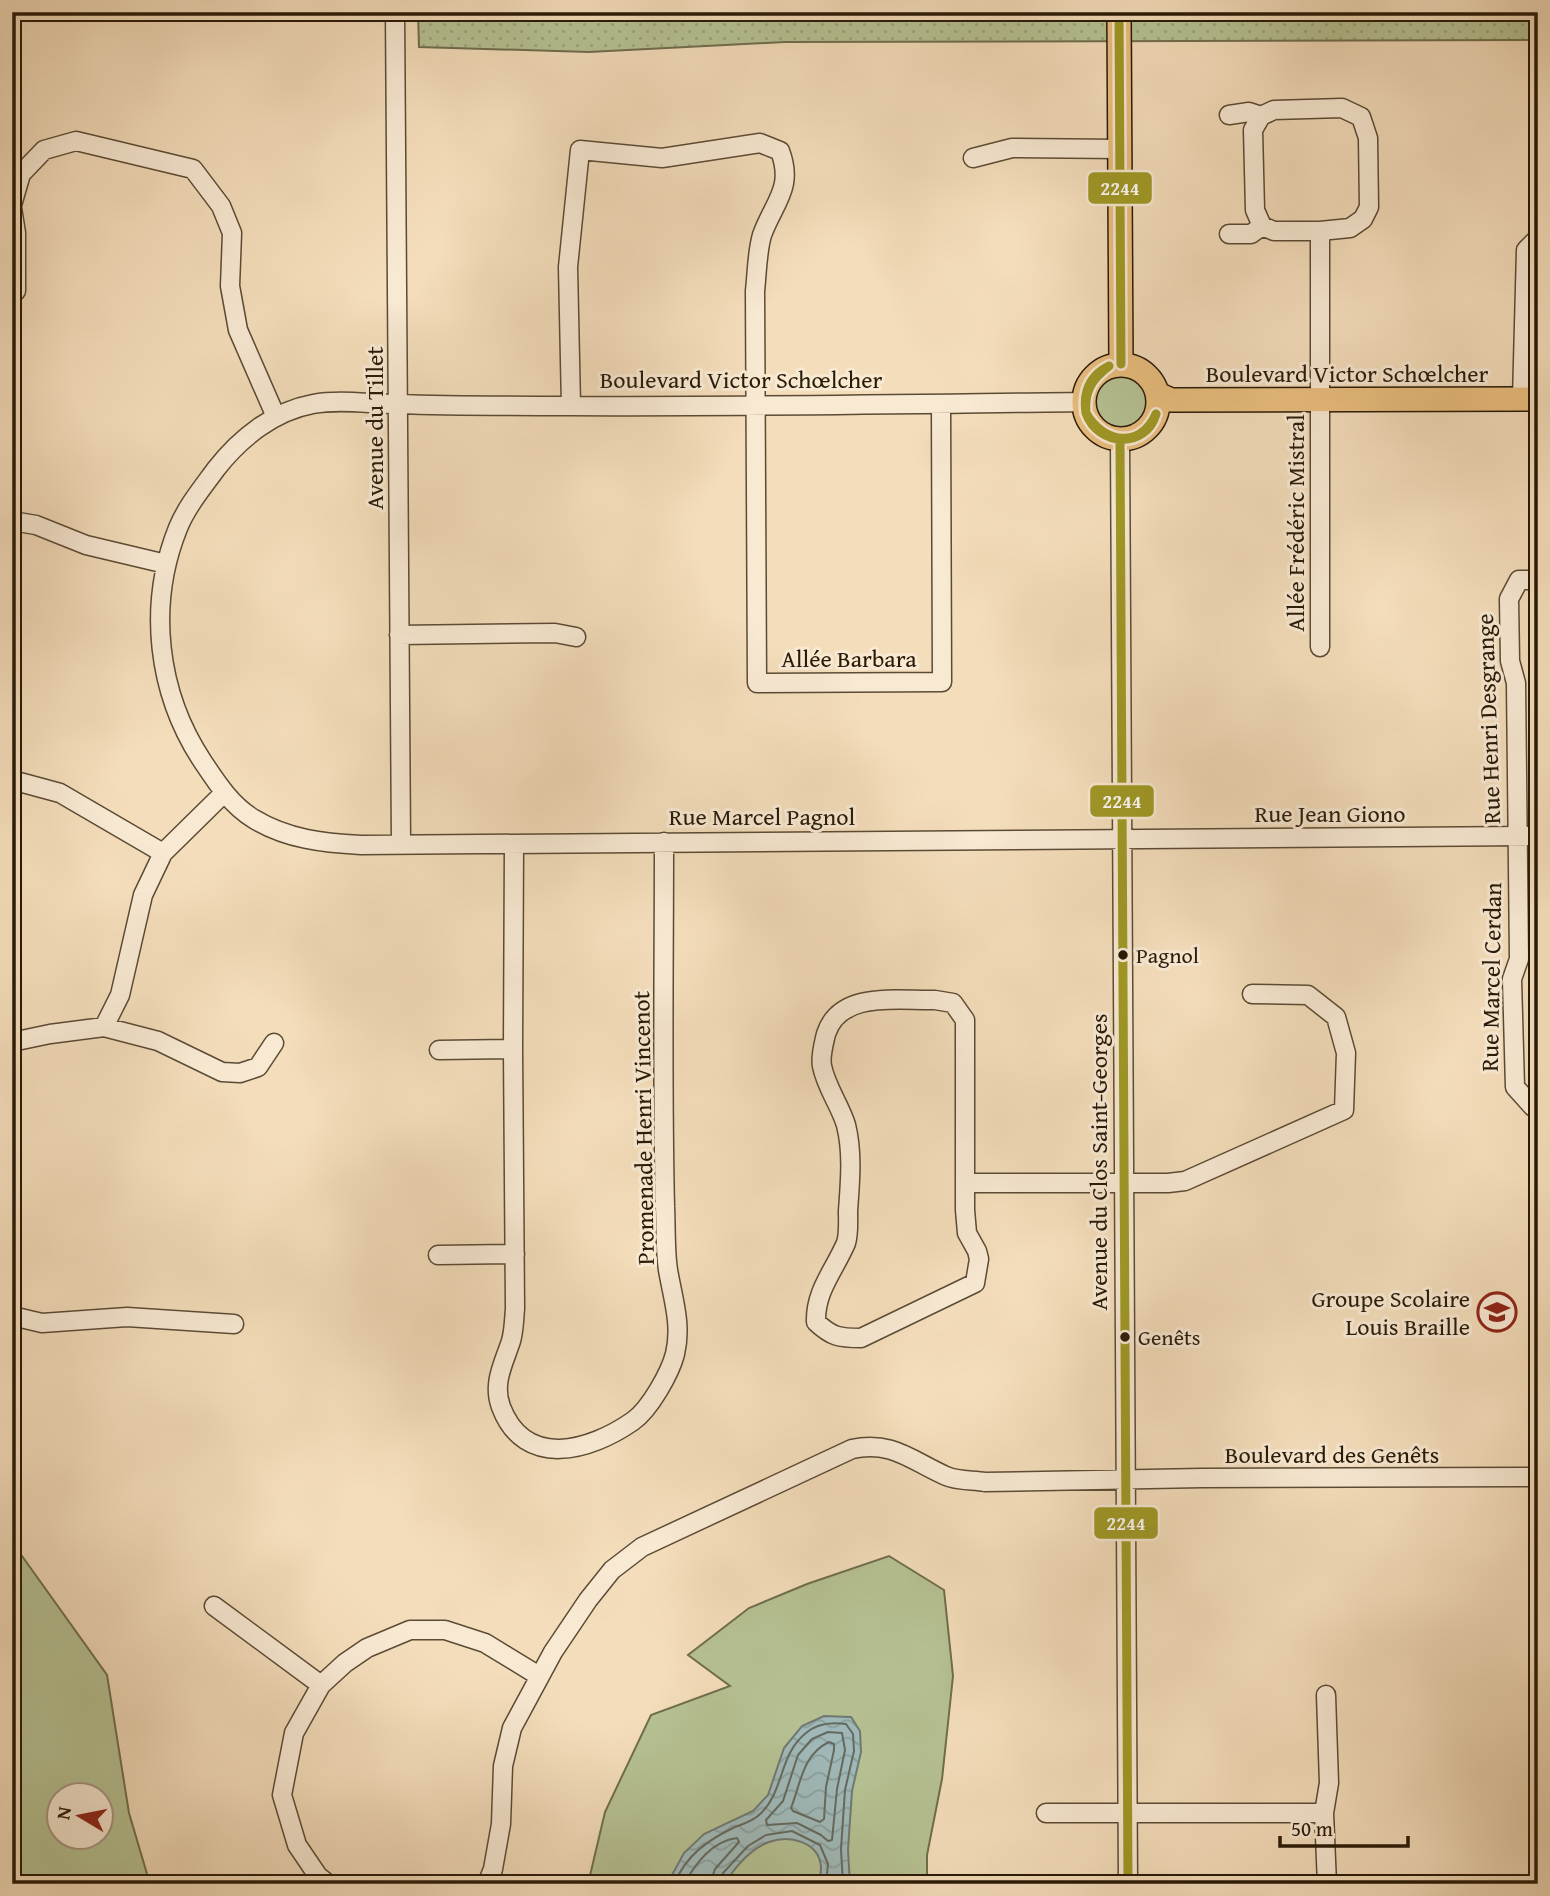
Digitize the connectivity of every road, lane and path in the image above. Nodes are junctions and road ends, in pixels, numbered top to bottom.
1 (395, 12) edge
2 (1119, 12) edge
3 (1229, 114) dead end
4 (1261, 116) junction
5 (1120, 149) junction
6 (973, 158) dead end
7 (12, 207) edge
8 (1262, 226) junction
9 (1320, 231) junction
10 (1229, 234) dead end
11 (1538, 238) edge
12 (16, 291) dead end
13 (1121, 364) junction
14 (1158, 394) junction
15 (1319, 399) junction
16 (1530, 399) edge
17 (1084, 402) junction
18 (398, 404) junction
19 (941, 404) junction
20 (756, 405) junction
21 (571, 406) junction
22 (276, 417) junction
23 (1120, 440) junction
24 (12, 522) edge
25 (166, 564) junction
26 (1538, 580) edge
27 (400, 635) junction
28 (576, 637) dead end
29 (1320, 646) dead end
30 (12, 780) edge
31 (224, 793) junction
32 (1517, 836) junction
33 (1538, 836) edge
34 (1123, 839) junction
35 (664, 842) junction
36 (401, 843) junction
37 (514, 844) junction
38 (163, 853) junction
39 (1252, 994) dead end
40 (104, 1027) junction
41 (12, 1042) edge
42 (274, 1043) dead end
43 (513, 1049) junction
44 (439, 1050) dead end
45 (1538, 1107) edge
46 (966, 1183) junction
47 (1124, 1183) junction
48 (515, 1254) junction
49 (438, 1255) dead end
50 (12, 1316) edge
51 (233, 1324) dead end
52 (1538, 1477) edge
53 (1127, 1479) junction
54 (214, 1606) dead end
55 (539, 1676) junction
56 (321, 1685) junction
57 (1326, 1695) dead end
58 (1128, 1812) junction
59 (1046, 1813) dead end
60 (1324, 1813) junction
61 (328, 1884) edge
62 (487, 1884) edge
63 (1129, 1884) edge
64 (1327, 1884) edge

1 - 18 street, Avenue du Tillet
2 - 5 main road
3 - 4 street
4 - 8 street
4 - 9 street
5 - 6 street
5 - 13 main road
7 - 12 street
7 - 22 street
8 - 9 street
8 - 10 street
9 - 15 street, Allée Frédéric Mistral
11 - 16 street
13 - 14 main road
13 - 17 main road
14 - 15 main road, Boulevard Victor Schœlcher
14 - 23 main road
15 - 16 main road, Boulevard Victor Schœlcher
15 - 29 street, Allée Frédéric Mistral
17 - 19 street, Boulevard Victor Schœlcher
17 - 23 main road
18 - 21 street, Boulevard Victor Schœlcher
18 - 22 street, Boulevard Victor Schœlcher
18 - 27 street, Avenue du Tillet
19 - 20 street, Boulevard Victor Schœlcher
19 - 20 street, Allée Barbara
20 - 21 street, Boulevard Victor Schœlcher
20 - 21 street
22 - 25 street, Boulevard Victor Schœlcher
23 - 34 street, Avenue du Clos Saint-Georges
24 - 25 street
25 - 31 street, Rue Marcel Pagnol
26 - 32 street, Rue Henri Desgrange
27 - 28 street
27 - 36 street, Avenue du Tillet
30 - 38 street
31 - 36 street, Rue Marcel Pagnol
31 - 38 street
32 - 33 street, Rue Jean Giono
32 - 34 street, Rue Jean Giono
32 - 45 street, Rue Marcel Cerdan
34 - 35 street, Rue Marcel Pagnol
34 - 47 street, Avenue du Clos Saint-Georges
35 - 37 street, Rue Marcel Pagnol
35 - 48 street, Promenade Henri Vincenot
36 - 37 street, Rue Marcel Pagnol
37 - 43 street, Promenade Henri Vincenot
38 - 40 street
39 - 47 street
40 - 41 street
40 - 42 street
43 - 44 street
43 - 48 street, Promenade Henri Vincenot
46 - 46 street
46 - 47 street
47 - 53 street, Avenue du Clos Saint-Georges
48 - 49 street
50 - 51 street
52 - 53 street, Boulevard des Genêts
53 - 55 street, Boulevard des Genêts
53 - 58 street, Avenue du Clos Saint-Georges
54 - 56 street
55 - 56 street
55 - 62 street, Boulevard des Genêts
56 - 61 street
57 - 60 street
58 - 59 street
58 - 60 street
58 - 63 street, Avenue du Clos Saint-Georges
60 - 64 street

